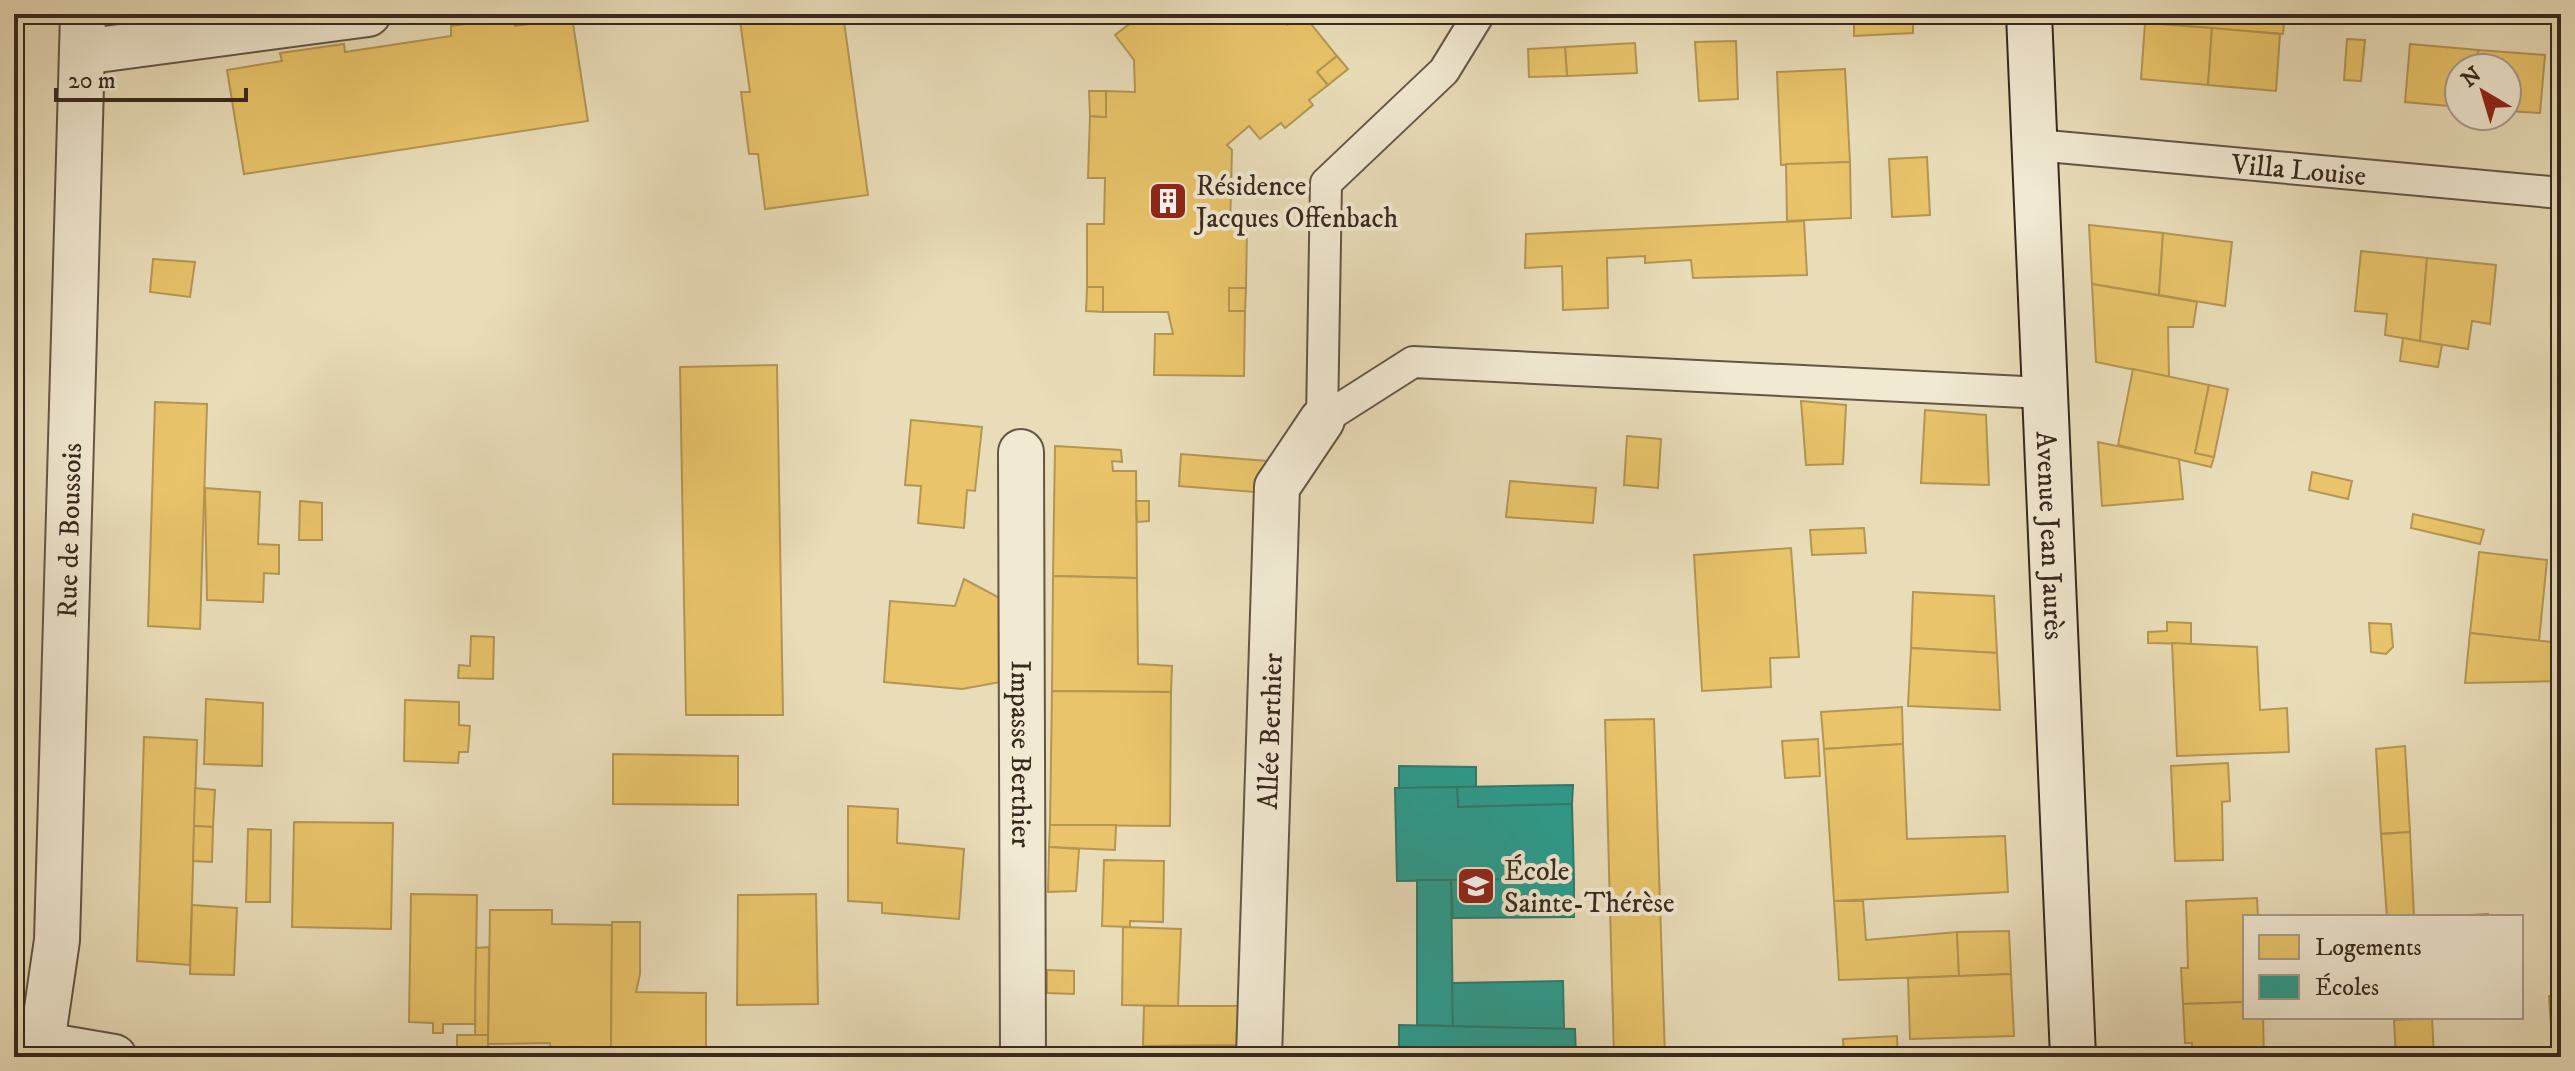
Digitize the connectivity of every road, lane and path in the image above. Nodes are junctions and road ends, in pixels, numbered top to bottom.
1 (367, 14) edge
2 (1479, 14) edge
3 (2029, 14) edge
4 (83, 33) edge
5 (2036, 145) junction
6 (2561, 193) edge
7 (2046, 393) junction
8 (1322, 420) junction
9 (1021, 452) dead end
10 (32, 1047) edge
11 (114, 1057) edge
12 (1023, 1057) edge
13 (1259, 1057) edge
14 (2073, 1057) edge

1 - 4 street
2 - 8 lane
3 - 5 street, Avenue Jean Jaurès
4 - 10 street, Rue de Boussois
5 - 6 lane, Villa Louise
5 - 7 street, Avenue Jean Jaurès
7 - 8 lane
7 - 14 street, Avenue Jean Jaurès
8 - 13 street, Allée Berthier
9 - 12 street, Impasse Berthier
10 - 11 street

